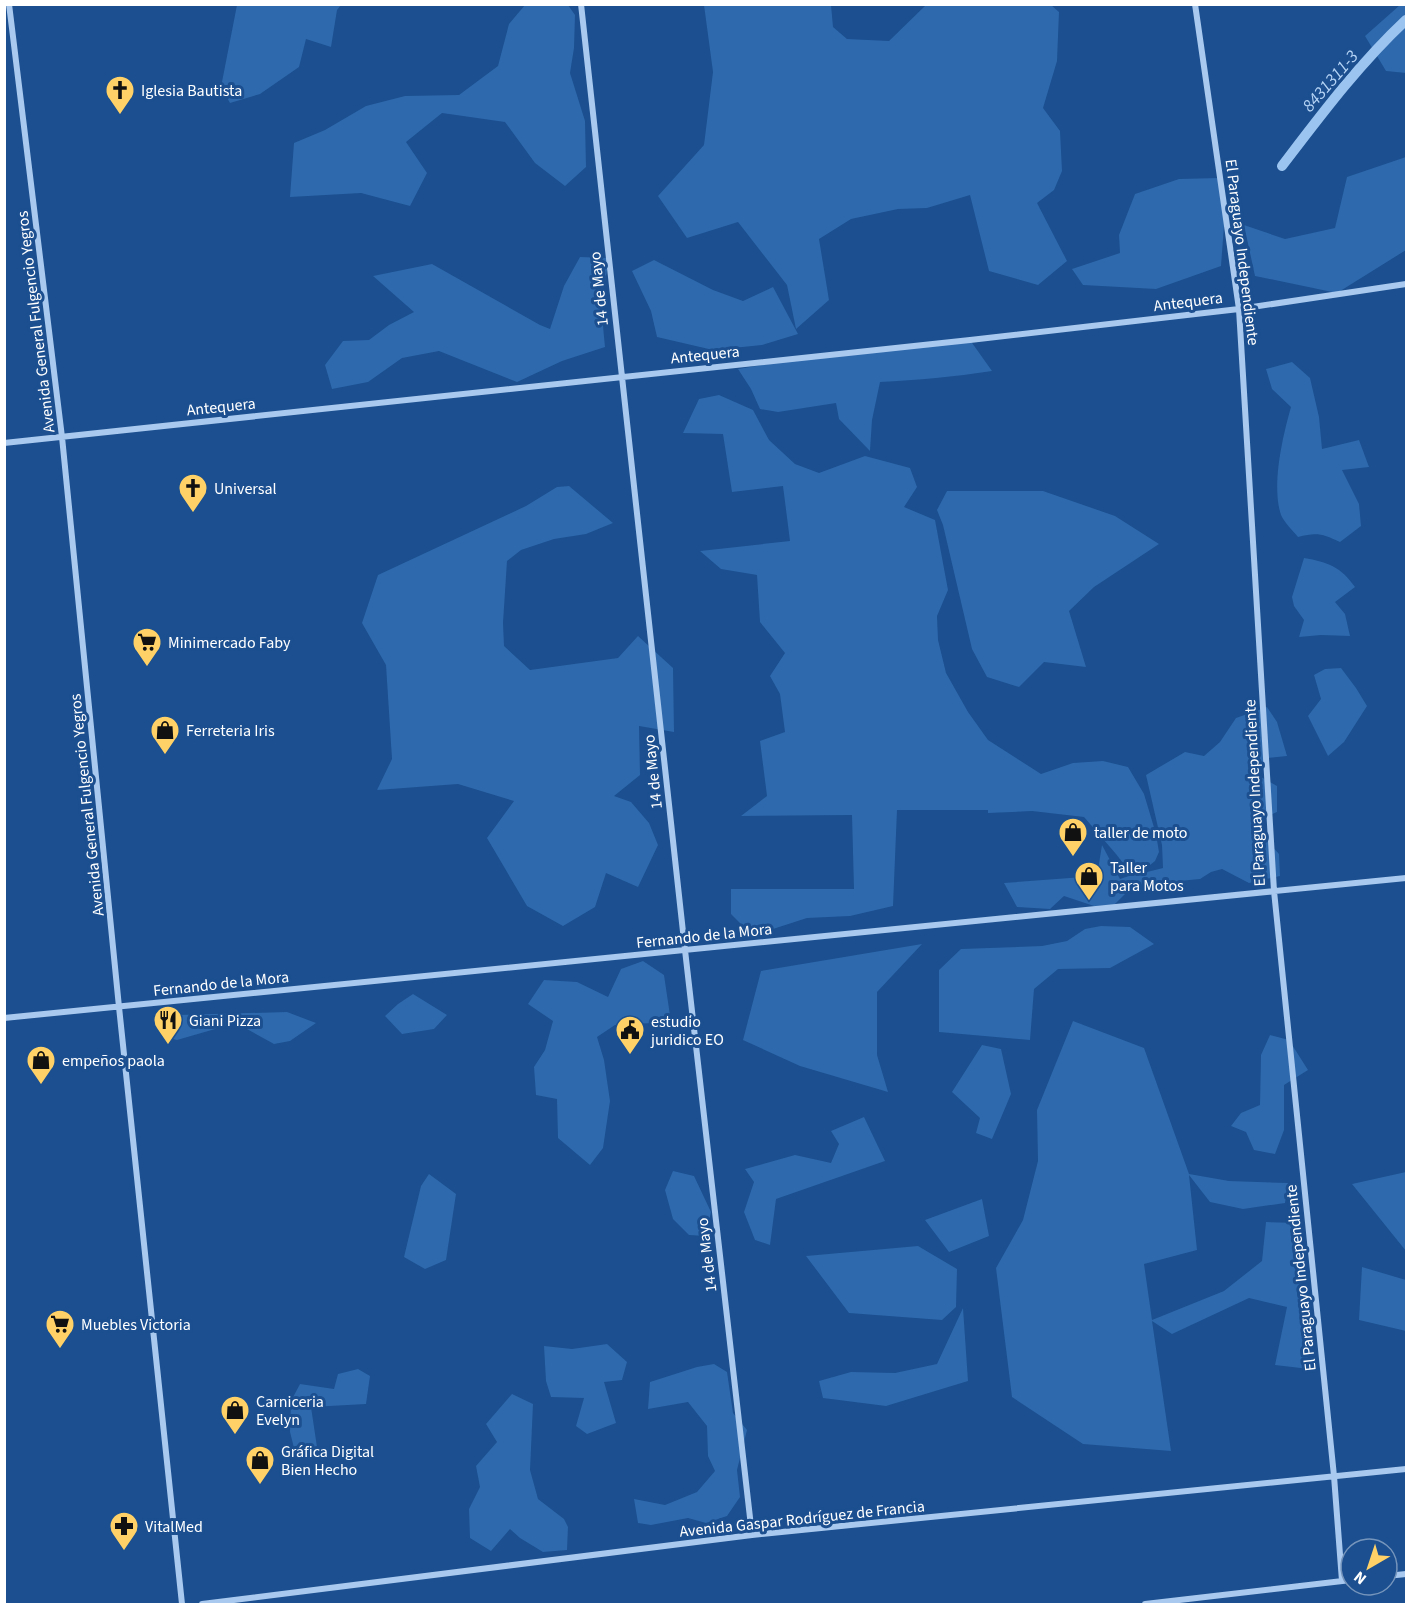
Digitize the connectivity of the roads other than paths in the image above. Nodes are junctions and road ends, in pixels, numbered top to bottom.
1 (9, 4) edge
2 (581, 4) edge
3 (1195, 4) edge
4 (1407, 284) edge
5 (1239, 309) junction
6 (622, 377) junction
7 (62, 437) junction
8 (4, 443) edge
9 (1407, 878) edge
10 (1274, 891) junction
11 (685, 950) junction
12 (119, 1007) junction
13 (4, 1018) edge
14 (1407, 1469) edge
15 (1334, 1476) junction
16 (752, 1535) junction
17 (1339, 1542) edge
18 (1339, 1581) edge
19 (1201, 1601) edge
20 (182, 1605) edge
21 (202, 1605) edge
22 (1144, 1605) edge

1 - 7 street, Avenida General Fulgencio Yegros
2 - 6 street, 14 de Mayo
3 - 5 street, El Paraguayo Independiente
4 - 5 street, Antequera
5 - 6 street, Antequera
5 - 10 street, El Paraguayo Independiente
6 - 7 street, Antequera
6 - 11 street, 14 de Mayo
7 - 8 street, Antequera
7 - 12 street, Avenida General Fulgencio Yegros
9 - 10 street, Fernando de la Mora
10 - 11 street, Fernando de la Mora
10 - 15 street, El Paraguayo Independiente
11 - 12 street, Fernando de la Mora
11 - 16 street, 14 de Mayo
12 - 13 street, Fernando de la Mora
12 - 20 street, Avenida General Fulgencio Yegros
14 - 15 street, Avenida Gaspar Rodríguez de Francia
15 - 16 street, Avenida Gaspar Rodríguez de Francia
15 - 17 street, El Paraguayo Independiente
16 - 21 street, Avenida Gaspar Rodríguez de Francia
18 - 19 street
19 - 22 street

